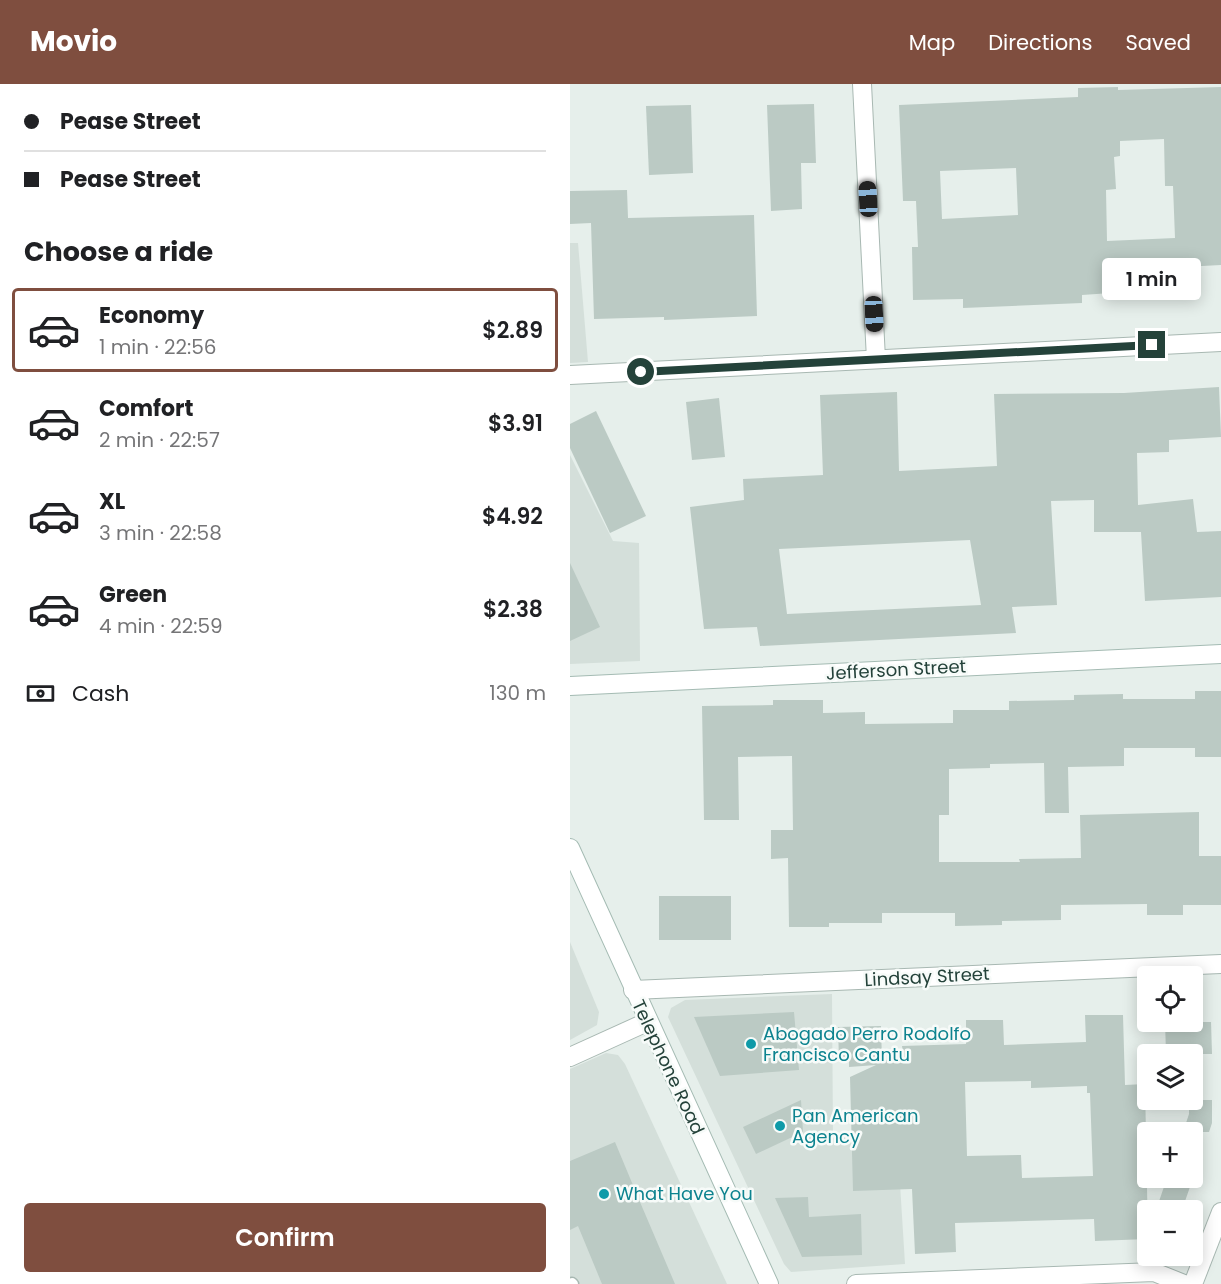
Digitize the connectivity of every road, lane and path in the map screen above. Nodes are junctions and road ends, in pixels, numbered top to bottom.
1 (862, 84) edge
2 (1221, 342) edge
3 (876, 359) junction
4 (570, 375) edge
5 (1221, 654) edge
6 (570, 686) edge
7 (570, 848) edge
8 (1221, 964) edge
9 (633, 990) junction
10 (647, 1022) junction
11 (570, 1057) edge
12 (1221, 1212) edge
13 (769, 1284) edge
14 (856, 1284) edge
15 (1184, 1284) edge
16 (1193, 1284) edge

1 - 3 street
2 - 3 street
3 - 4 street
5 - 6 street, Jefferson Street
7 - 9 street, Telephone Road
8 - 9 street, Lindsay Street
9 - 10 street, Telephone Road
10 - 11 street
10 - 13 street, Telephone Road
12 - 16 street
14 - 15 street

